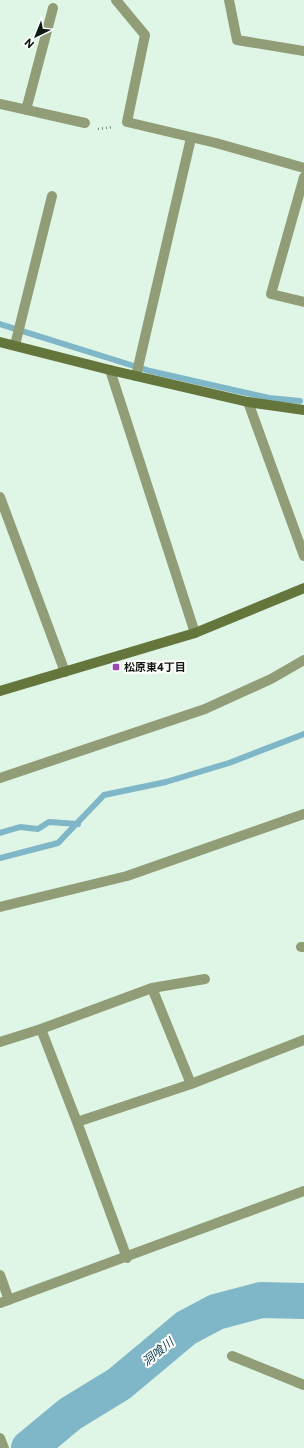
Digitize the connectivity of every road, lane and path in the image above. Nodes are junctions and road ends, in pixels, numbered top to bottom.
1 (116, 0) edge
2 (229, 0) edge
3 (53, 8) dead end
4 (304, 52) edge
5 (0, 104) edge
6 (26, 110) junction
7 (127, 122) junction
8 (86, 123) joint
9 (191, 138) junction
10 (304, 168) edge
11 (304, 177) edge
12 (52, 196) dead end
13 (304, 302) edge
14 (0, 342) edge
15 (15, 345) junction
16 (110, 370) junction
17 (136, 376) junction
18 (248, 402) junction
19 (304, 410) edge
20 (0, 497) edge
21 (304, 556) edge
22 (304, 588) edge
23 (195, 633) junction
24 (304, 660) edge
25 (65, 672) junction
26 (0, 691) edge
27 (0, 778) edge
28 (304, 814) edge
29 (0, 907) edge
30 (205, 979) dead end
31 (152, 988) junction
32 (41, 1029) junction
33 (304, 1040) edge
34 (0, 1042) edge
35 (191, 1084) junction
36 (77, 1122) junction
37 (304, 1191) edge
38 (127, 1258) junction
39 (0, 1275) edge
40 (4, 1302) edge
41 (232, 1356) dead end
42 (304, 1385) edge
43 (0, 1438) edge
44 (4, 1448) edge

1 - 7 street
2 - 4 street
3 - 6 street
5 - 6 street
6 - 8 street
7 - 8 path
7 - 9 street
9 - 10 street
9 - 17 street
11 - 13 street
12 - 15 street
14 - 15 street
15 - 16 street
16 - 17 street
16 - 23 street
17 - 18 street
18 - 19 street
18 - 21 street
20 - 25 street
22 - 23 street
23 - 25 street
24 - 27 street
25 - 26 street
28 - 29 street
30 - 31 street
31 - 32 street
31 - 35 street
32 - 34 street
32 - 36 street
33 - 35 street
35 - 36 street
36 - 38 street
37 - 38 street
38 - 40 street
39 - 40 street
41 - 42 street
43 - 44 street

